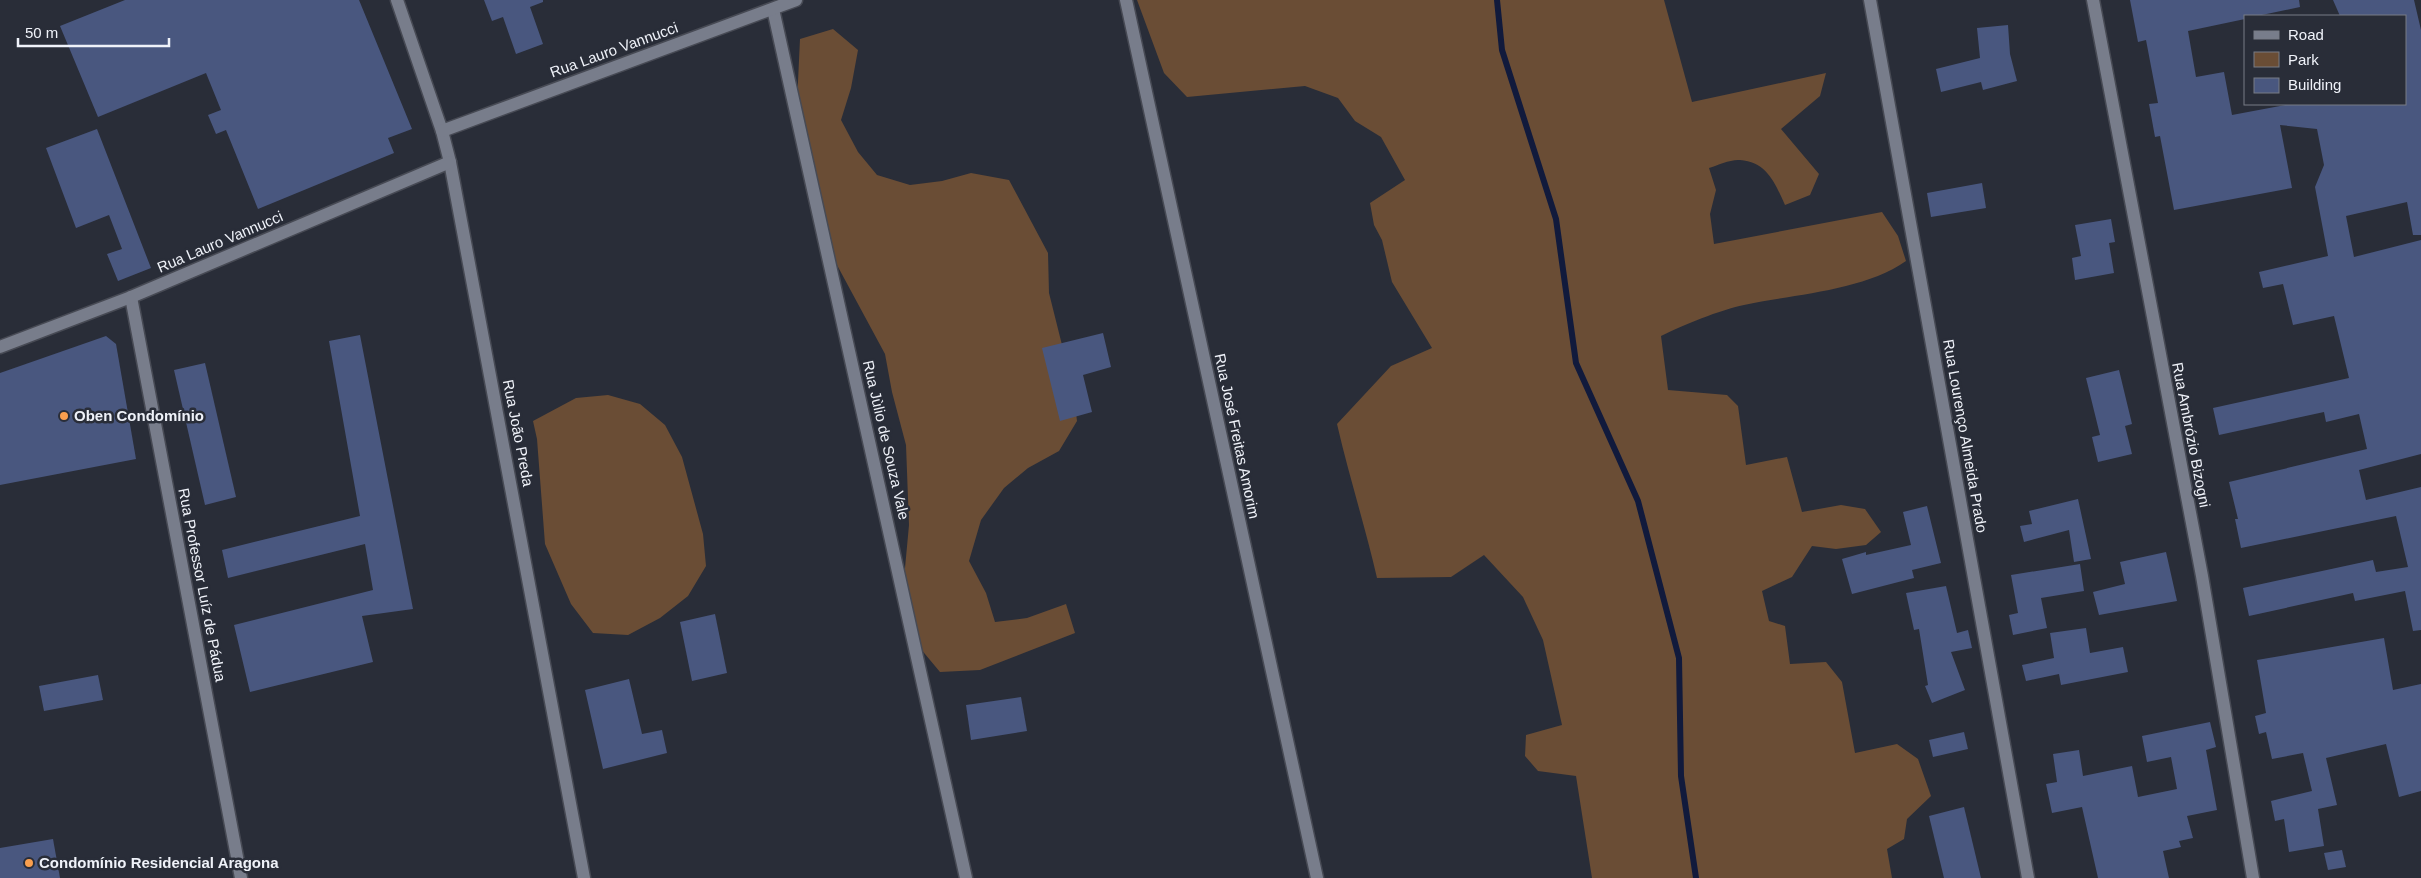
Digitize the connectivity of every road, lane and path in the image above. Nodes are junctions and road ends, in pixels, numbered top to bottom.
1 (397, 0) edge
2 (796, 0) edge
3 (1126, 0) edge
4 (1870, 0) edge
5 (2093, 0) edge
6 (773, 9) junction
7 (442, 131) junction
8 (450, 162) junction
9 (131, 298) junction
10 (0, 347) edge
11 (241, 878) edge
12 (584, 878) edge
13 (966, 878) edge
14 (1317, 878) edge
15 (2028, 878) edge
16 (2254, 878) edge

1 - 7 street, Rua João Preda
2 - 6 street, Rua Lauro Vannucci
3 - 14 street, Rua José Freitas Amorim
4 - 15 street, Rua Lourenço Almeida Prado
5 - 16 street, Rua Ambrózio Bizogni
6 - 7 street, Rua Lauro Vannucci
6 - 13 street, Rua Jùlio de Souza Vale
7 - 8 street, Rua João Preda
8 - 9 street, Rua Lauro Vannucci
8 - 12 street, Rua João Preda
9 - 10 street, Rua Lauro Vannucci
9 - 11 street, Rua Professor Luíz de Pádua

